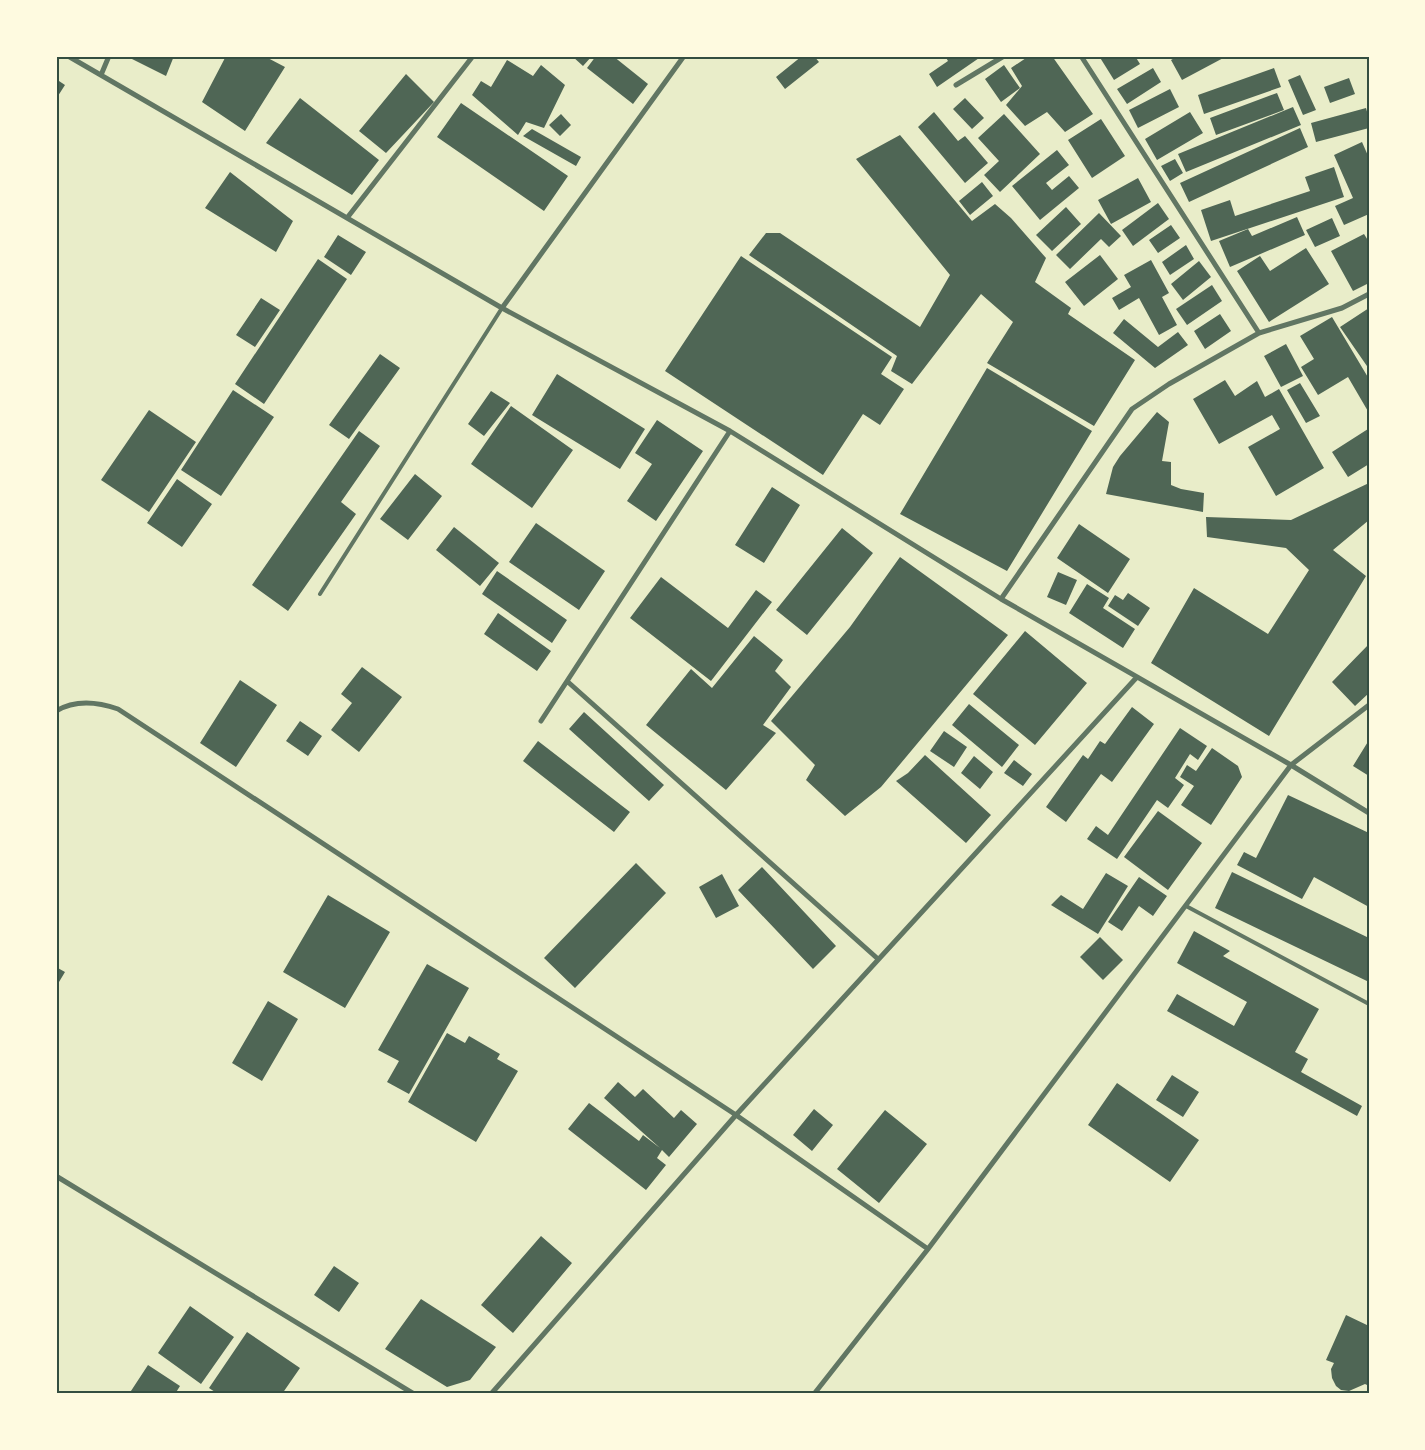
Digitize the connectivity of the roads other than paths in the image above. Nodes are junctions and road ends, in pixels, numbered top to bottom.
1 (68, 56) edge
2 (109, 56) edge
3 (473, 56) edge
4 (684, 56) edge
5 (1004, 56) edge
6 (1081, 56) edge
7 (101, 75) junction
8 (956, 85) dead end
9 (347, 218) junction
10 (1369, 294) edge
11 (502, 308) junction
12 (1259, 333) junction
13 (730, 431) junction
14 (320, 594) dead end
15 (1001, 599) junction
16 (1137, 678) junction
17 (568, 682) junction
18 (1369, 705) edge
19 (56, 711) edge
20 (541, 721) dead end
21 (1292, 765) junction
22 (1369, 813) edge
23 (1186, 906) junction
24 (878, 959) junction
25 (1369, 1004) edge
26 (736, 1115) junction
27 (56, 1176) edge
28 (928, 1249) junction
29 (414, 1394) edge
30 (491, 1394) edge
31 (814, 1394) edge

1 - 7 street
2 - 7 street
3 - 9 street
4 - 11 street
5 - 8 street
6 - 12 street
7 - 9 street
9 - 11 street
10 - 12 street
11 - 13 street
11 - 14 lane
12 - 15 street
13 - 15 street
13 - 17 street
15 - 16 street
16 - 21 street
16 - 24 street
17 - 20 street
17 - 24 street
18 - 21 street
19 - 26 street
21 - 22 street
21 - 23 street
23 - 25 lane
23 - 28 street
24 - 26 street
26 - 28 street
26 - 30 street
27 - 29 street
28 - 31 street

